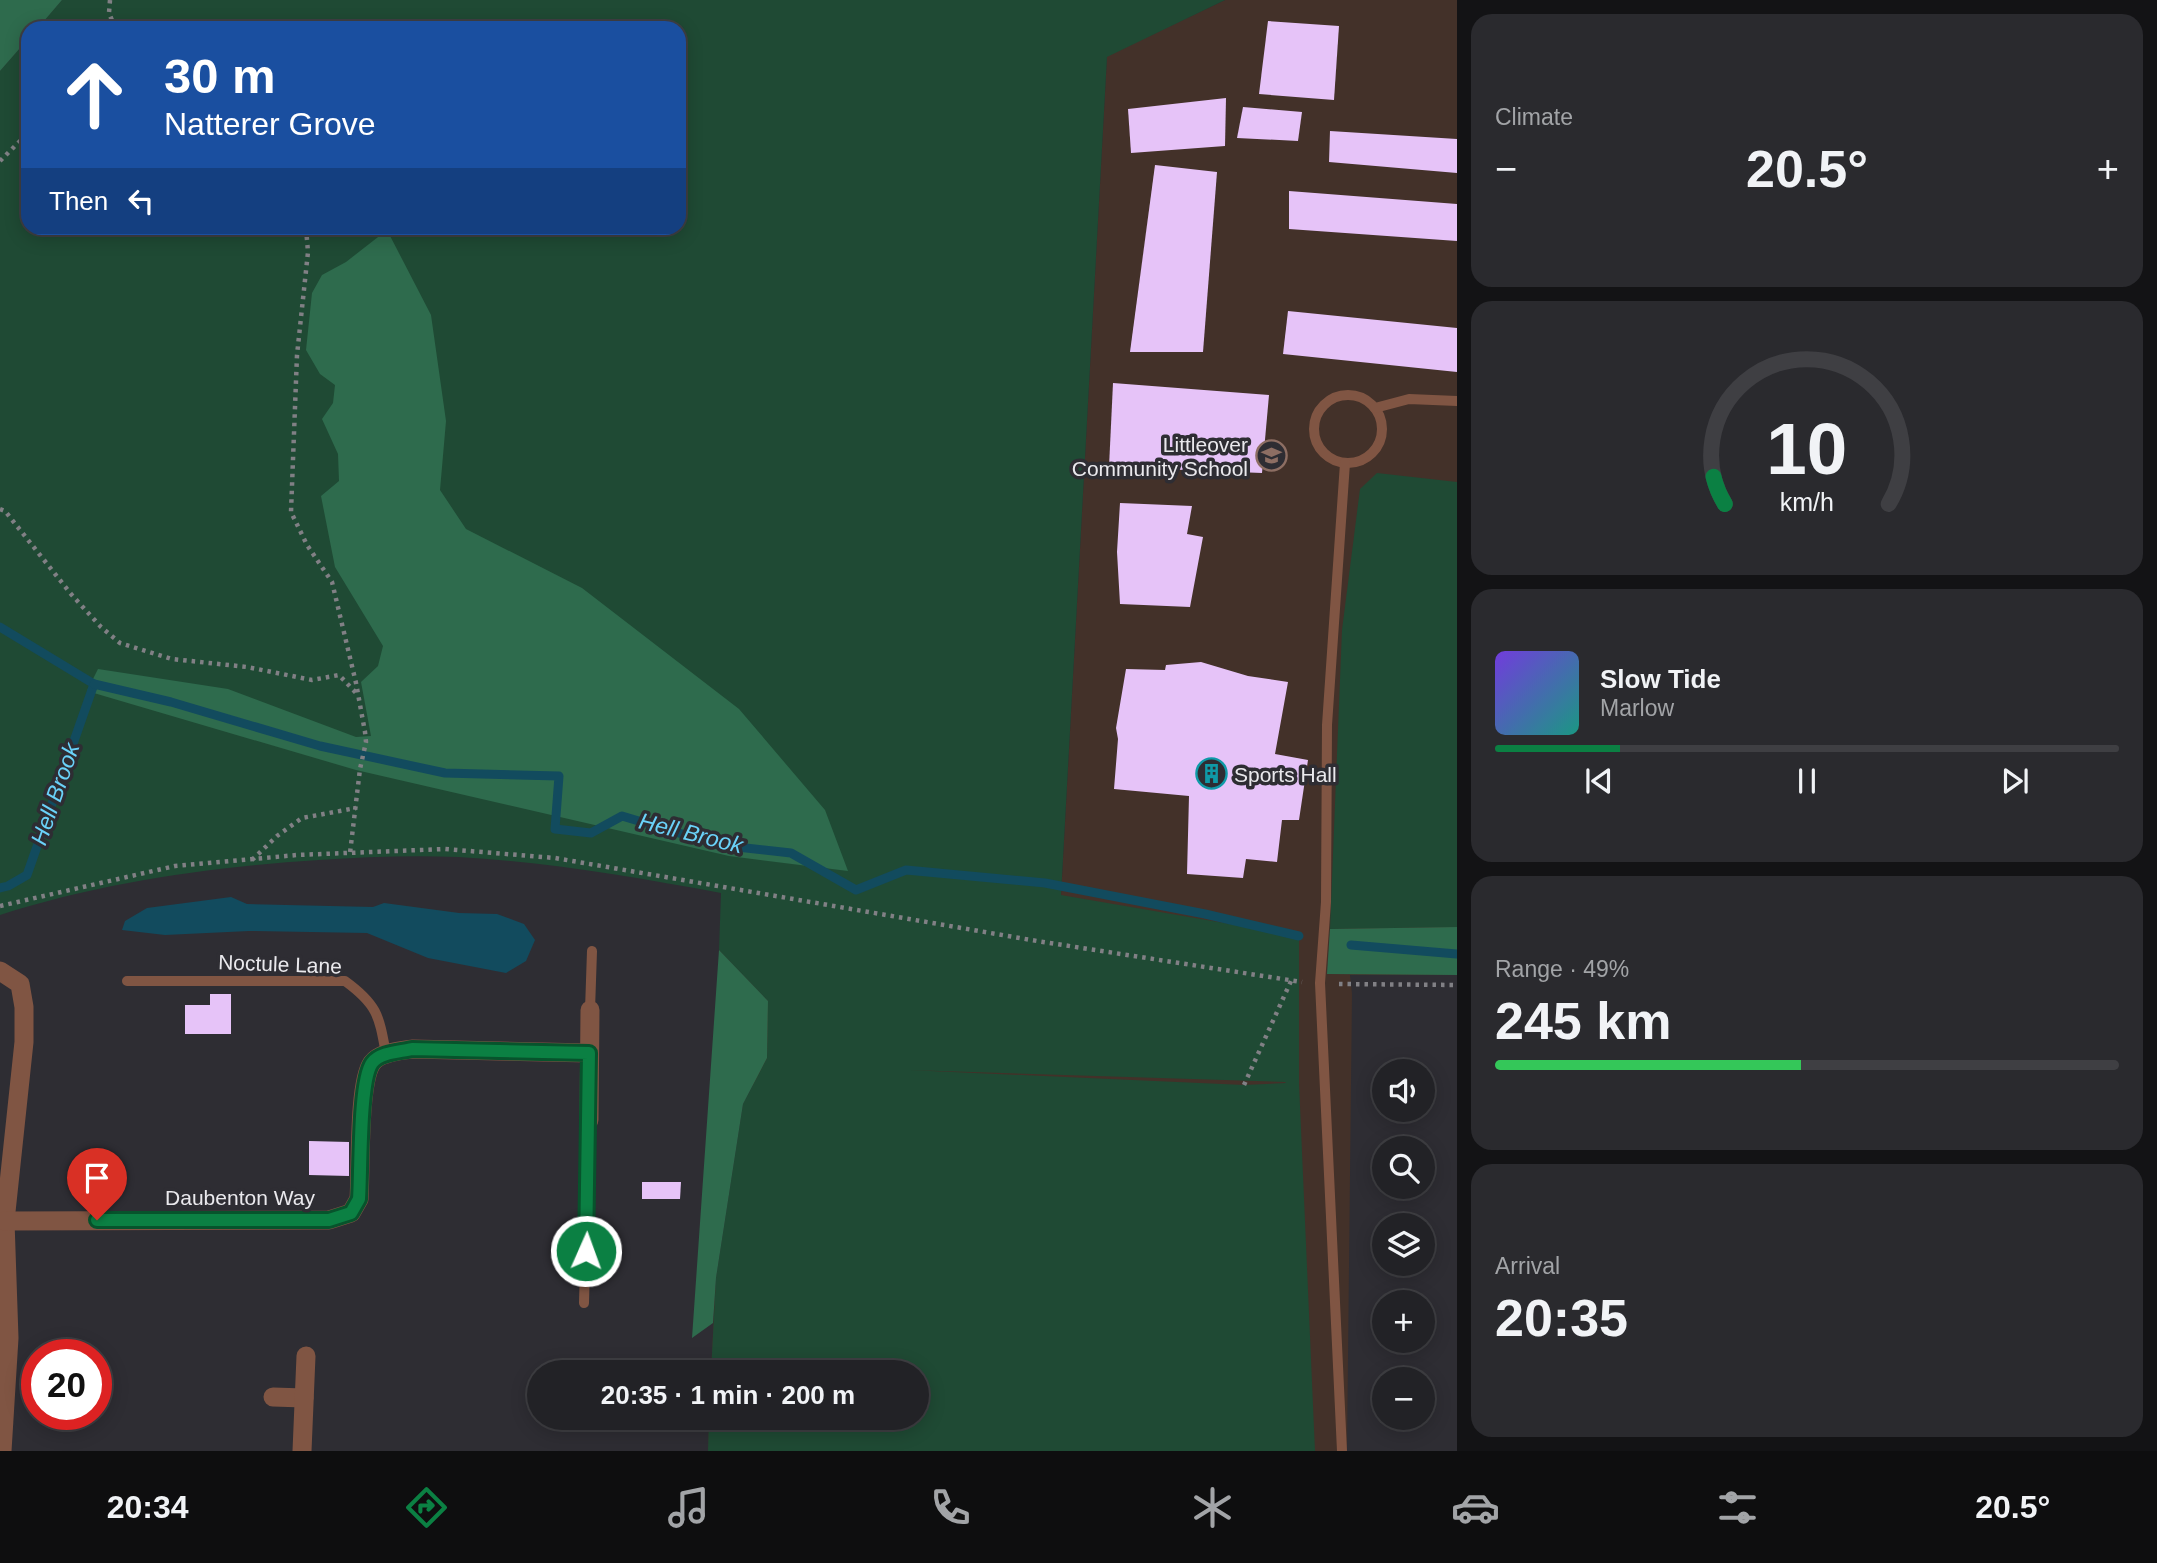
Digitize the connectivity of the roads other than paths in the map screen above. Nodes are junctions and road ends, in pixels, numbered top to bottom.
1 (1457, 401) edge
2 (1375, 408) junction
3 (1345, 463) junction
4 (592, 951) dead end
5 (0, 971) edge
6 (127, 981) dead end
7 (590, 1010) joint
8 (589, 1053) junction
9 (386, 1054) junction
10 (589, 1120) joint
11 (5, 1221) junction
12 (584, 1303) dead end
13 (306, 1356) dead end
14 (273, 1397) dead end
15 (304, 1398) junction
16 (2, 1451) edge
17 (302, 1451) edge
18 (1342, 1451) edge

1 - 2 lane
2 - 3 lane
2 - 3 lane
3 - 18 lane
4 - 7 lane
5 - 11 street
6 - 9 lane, Noctule Lane
7 - 8 street
8 - 9 street
8 - 10 street
9 - 11 street, Daubenton Way
10 - 12 lane
11 - 16 street
13 - 15 street
14 - 15 street
15 - 17 street

